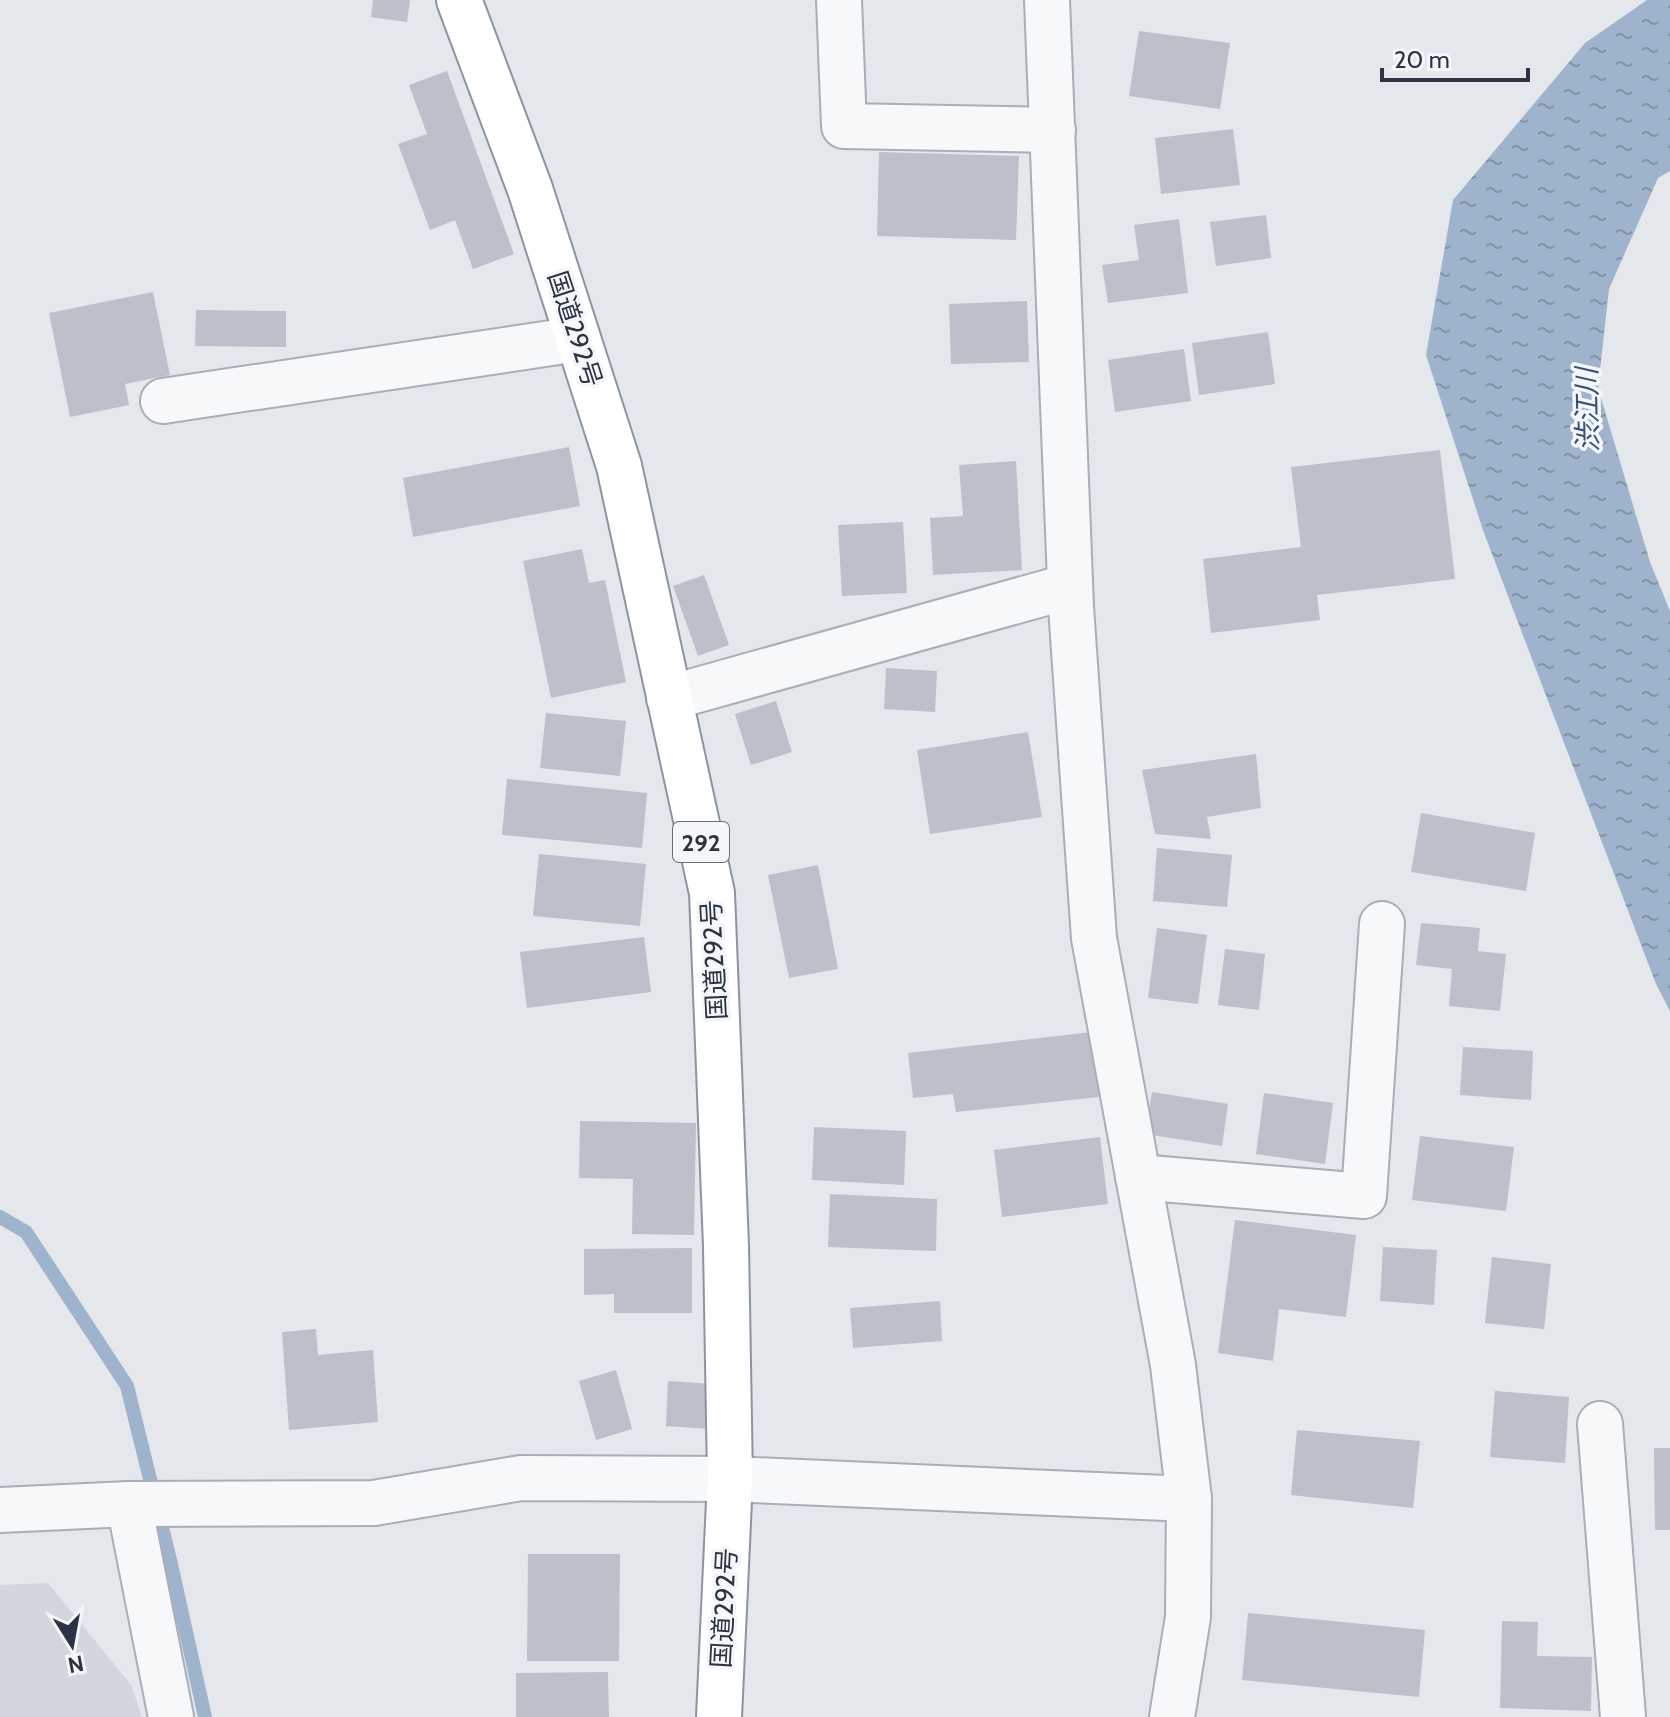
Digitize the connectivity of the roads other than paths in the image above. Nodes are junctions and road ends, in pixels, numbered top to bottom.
1 (459, 0) edge
2 (839, 0) edge
3 (1047, 0) edge
4 (1053, 130) junction
5 (578, 339) junction
6 (163, 401) dead end
7 (1070, 586) junction
8 (669, 698) junction
9 (1382, 924) dead end
10 (1138, 1177) junction
11 (1600, 1424) dead end
12 (730, 1479) junction
13 (1189, 1499) junction
14 (129, 1504) junction
15 (0, 1510) edge
16 (1182, 1716) edge
17 (171, 1717) edge
18 (719, 1717) edge
19 (1623, 1717) edge

1 - 5 highway, 国道292号 / 292
2 - 4 street
3 - 4 street
4 - 7 street
5 - 6 street
5 - 8 highway, 国道292号 / 292
7 - 8 street
7 - 10 street
8 - 12 highway, 国道292号 / 292
9 - 10 street
10 - 13 street
11 - 19 street
12 - 13 street
12 - 14 street
12 - 18 highway, 国道292号 / 292
13 - 16 street
14 - 15 street
14 - 17 street

